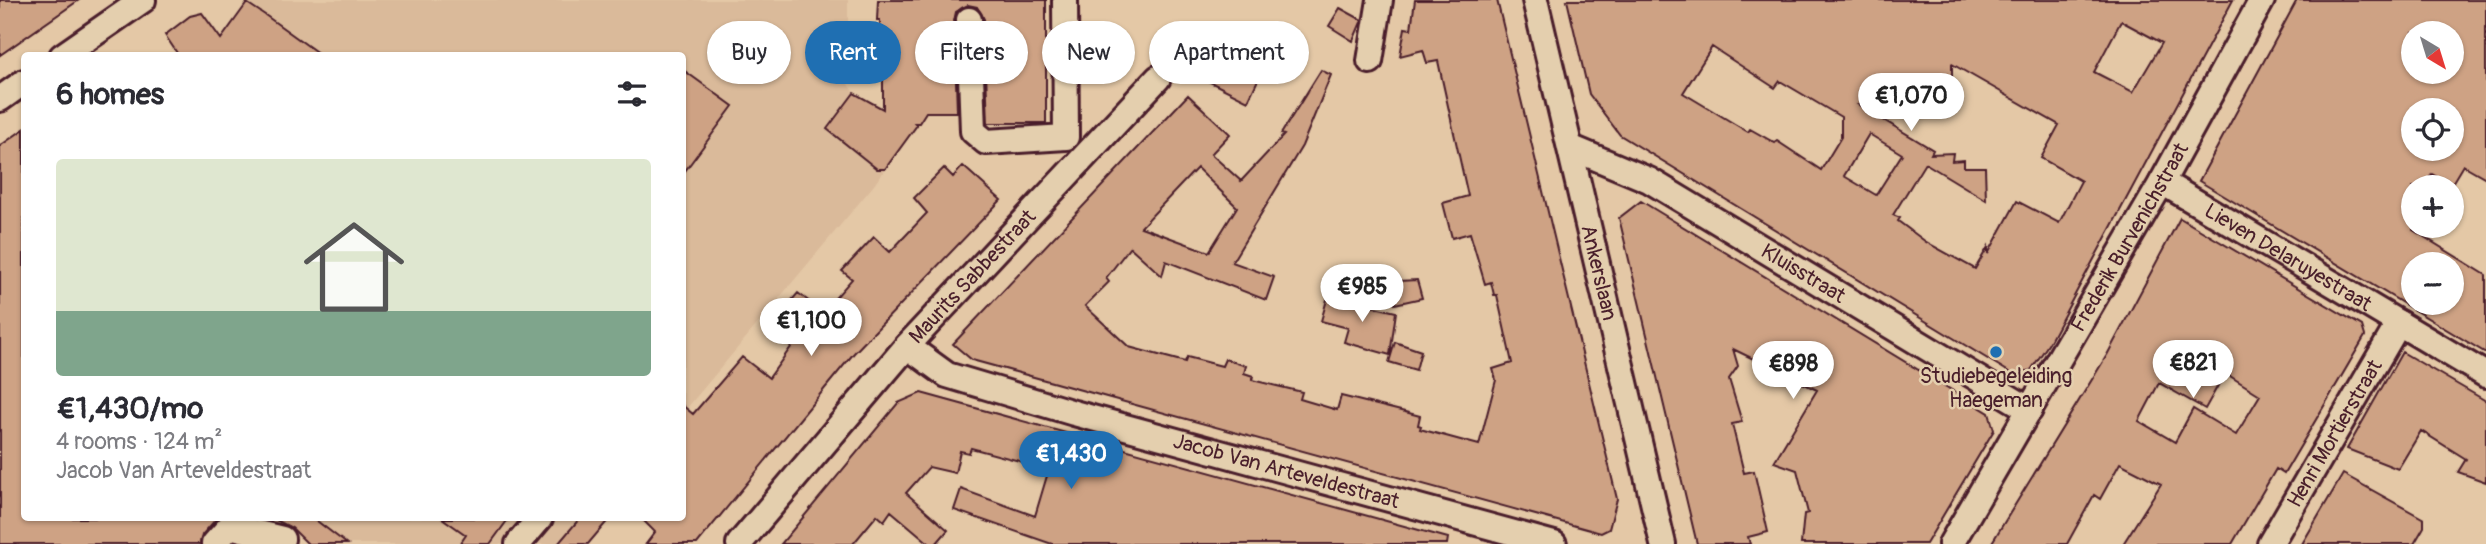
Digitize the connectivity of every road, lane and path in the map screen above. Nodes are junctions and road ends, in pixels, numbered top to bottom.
1 (143, 0) edge
2 (1065, 0) edge
3 (1380, 0) edge
4 (1535, 0) edge
5 (2262, 0) edge
6 (969, 20) dead end
7 (68, 52) edge
8 (1370, 61) dead end
9 (21, 84) edge
10 (1152, 84) edge
11 (0, 99) edge
12 (1570, 147) junction
13 (2162, 182) junction
14 (2399, 323) junction
15 (907, 346) junction
16 (2486, 375) edge
17 (2030, 410) junction
18 (537, 521) edge
19 (282, 539) dead end
20 (214, 544) edge
21 (518, 544) edge
22 (739, 544) edge
23 (1554, 544) edge
24 (1663, 544) edge
25 (1951, 544) edge
26 (2270, 544) edge

1 - 7 street
2 - 6 street
3 - 8 street
4 - 12 street, Ankerslaan
5 - 13 street, Frederik Burvenichstraat
9 - 11 street
10 - 15 street, Maurits Sabbestraat
12 - 17 street, Kluisstraat
12 - 24 street, Ankerslaan
13 - 14 street, Lieven Delaruyestraat
13 - 17 street, Frederik Burvenichstraat
14 - 16 street, Lieven Delaruyestraat
14 - 26 street, Henri Mortierstraat
15 - 22 street, Maurits Sabbestraat
15 - 23 street, Jacob Van Arteveldestraat
17 - 25 street, Frederik Burvenichstraat
18 - 21 street
19 - 20 street

